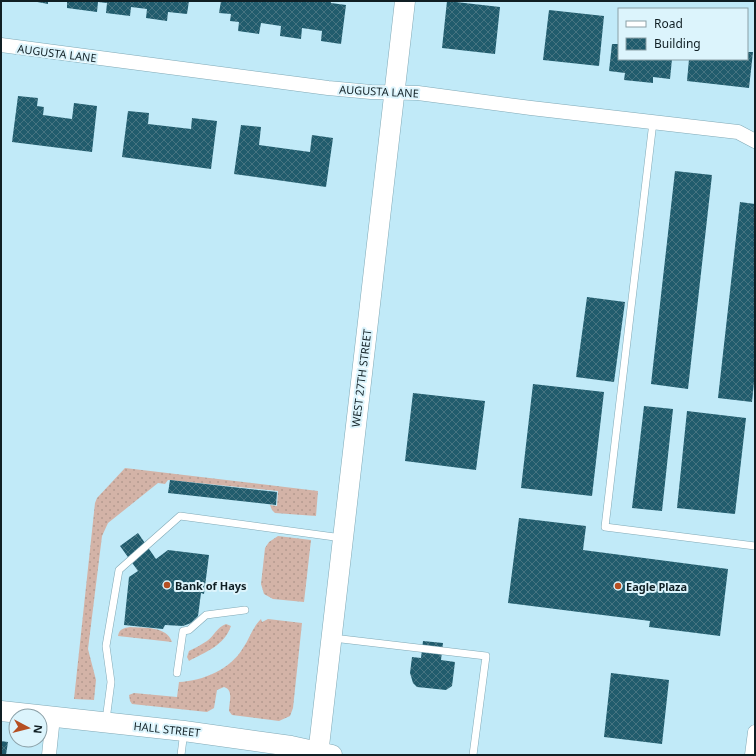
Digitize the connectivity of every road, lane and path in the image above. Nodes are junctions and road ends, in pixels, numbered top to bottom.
1 (405, 1) edge
2 (1, 45) edge
3 (394, 93) junction
4 (653, 122) junction
5 (755, 141) edge
6 (342, 538) junction
7 (755, 546) edge
8 (245, 610) dead end
9 (331, 638) junction
10 (177, 673) dead end
11 (1, 711) edge
12 (53, 717) junction
13 (106, 723) junction
14 (184, 730) junction
15 (755, 732) edge
16 (323, 754) edge
17 (49, 755) edge
18 (181, 755) edge
19 (474, 755) edge
20 (752, 755) edge

1 - 3 main road, WEST 27TH STREET
2 - 3 street, AUGUSTA LANE
3 - 4 street, AUGUSTA LANE
3 - 6 main road, WEST 27TH STREET
4 - 5 street, AUGUSTA LANE
4 - 7 lane
6 - 9 main road, WEST 27TH STREET
6 - 13 lane
8 - 10 lane
9 - 16 main road, WEST 27TH STREET
9 - 19 lane
11 - 12 main road, HALL STREET
12 - 13 main road, HALL STREET
12 - 17 street
13 - 14 main road, HALL STREET
14 - 16 main road, HALL STREET
14 - 18 lane
15 - 20 street

